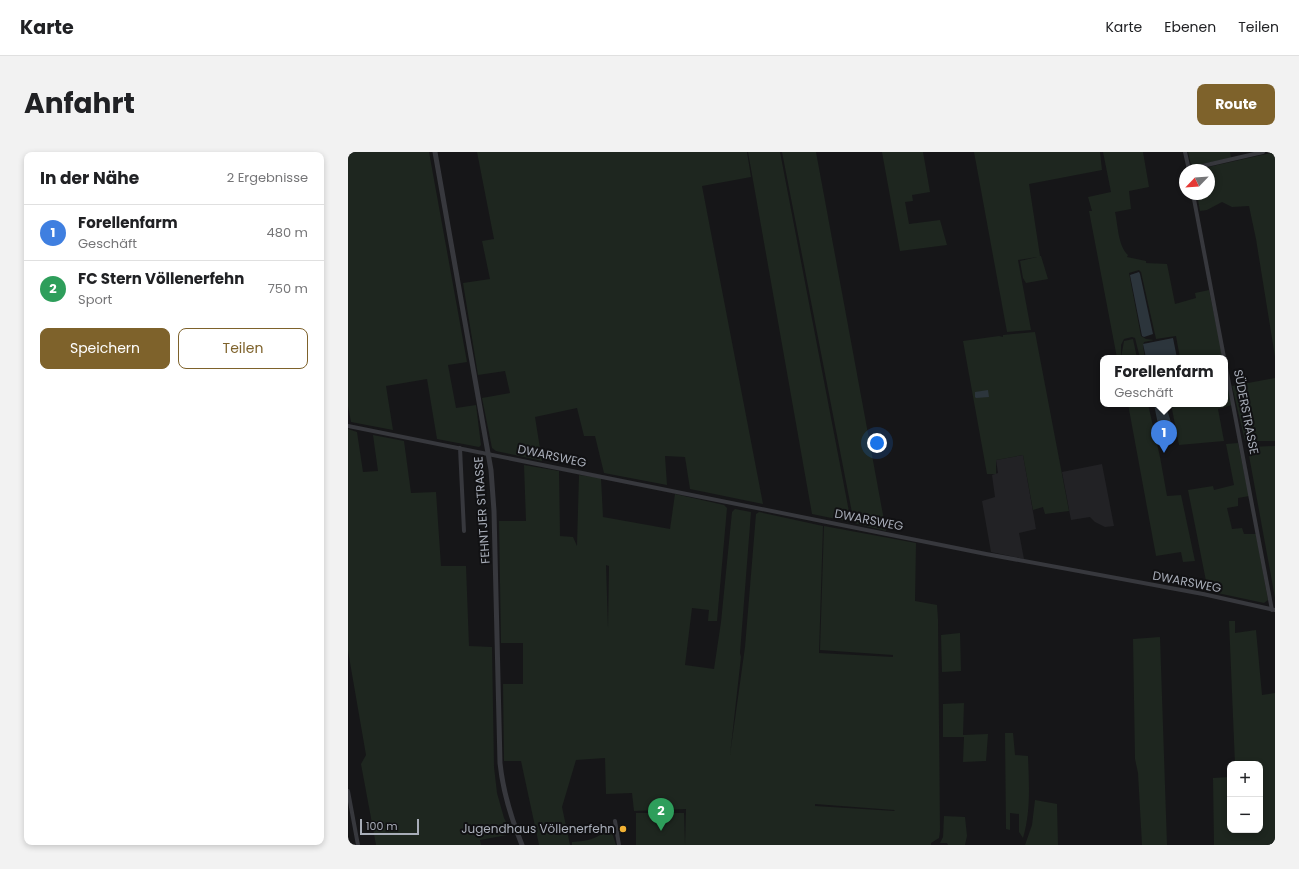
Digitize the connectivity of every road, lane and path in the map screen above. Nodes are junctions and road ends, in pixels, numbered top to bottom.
1 (435, 152) edge
2 (1185, 152) edge
3 (1263, 152) edge
4 (1188, 164) edge
5 (1214, 164) edge
6 (1195, 200) edge
7 (1225, 355) edge
8 (1228, 371) edge
9 (348, 426) edge
10 (460, 448) junction
11 (488, 453) junction
12 (464, 531) dead end
13 (1274, 610) edge
14 (348, 791) edge
15 (614, 821) dead end
16 (358, 845) edge
17 (522, 845) edge
18 (619, 845) edge

1 - 11 street, FEHNTJER STRASSE
2 - 4 street
3 - 5 street
6 - 7 street, SÜDERSTRASSE
8 - 13 street, SÜDERSTRASSE
9 - 10 street, DWARSWEG
10 - 11 street, DWARSWEG
10 - 12 street
11 - 13 street, DWARSWEG
11 - 17 street, FEHNTJER STRASSE
14 - 16 street
15 - 18 street

